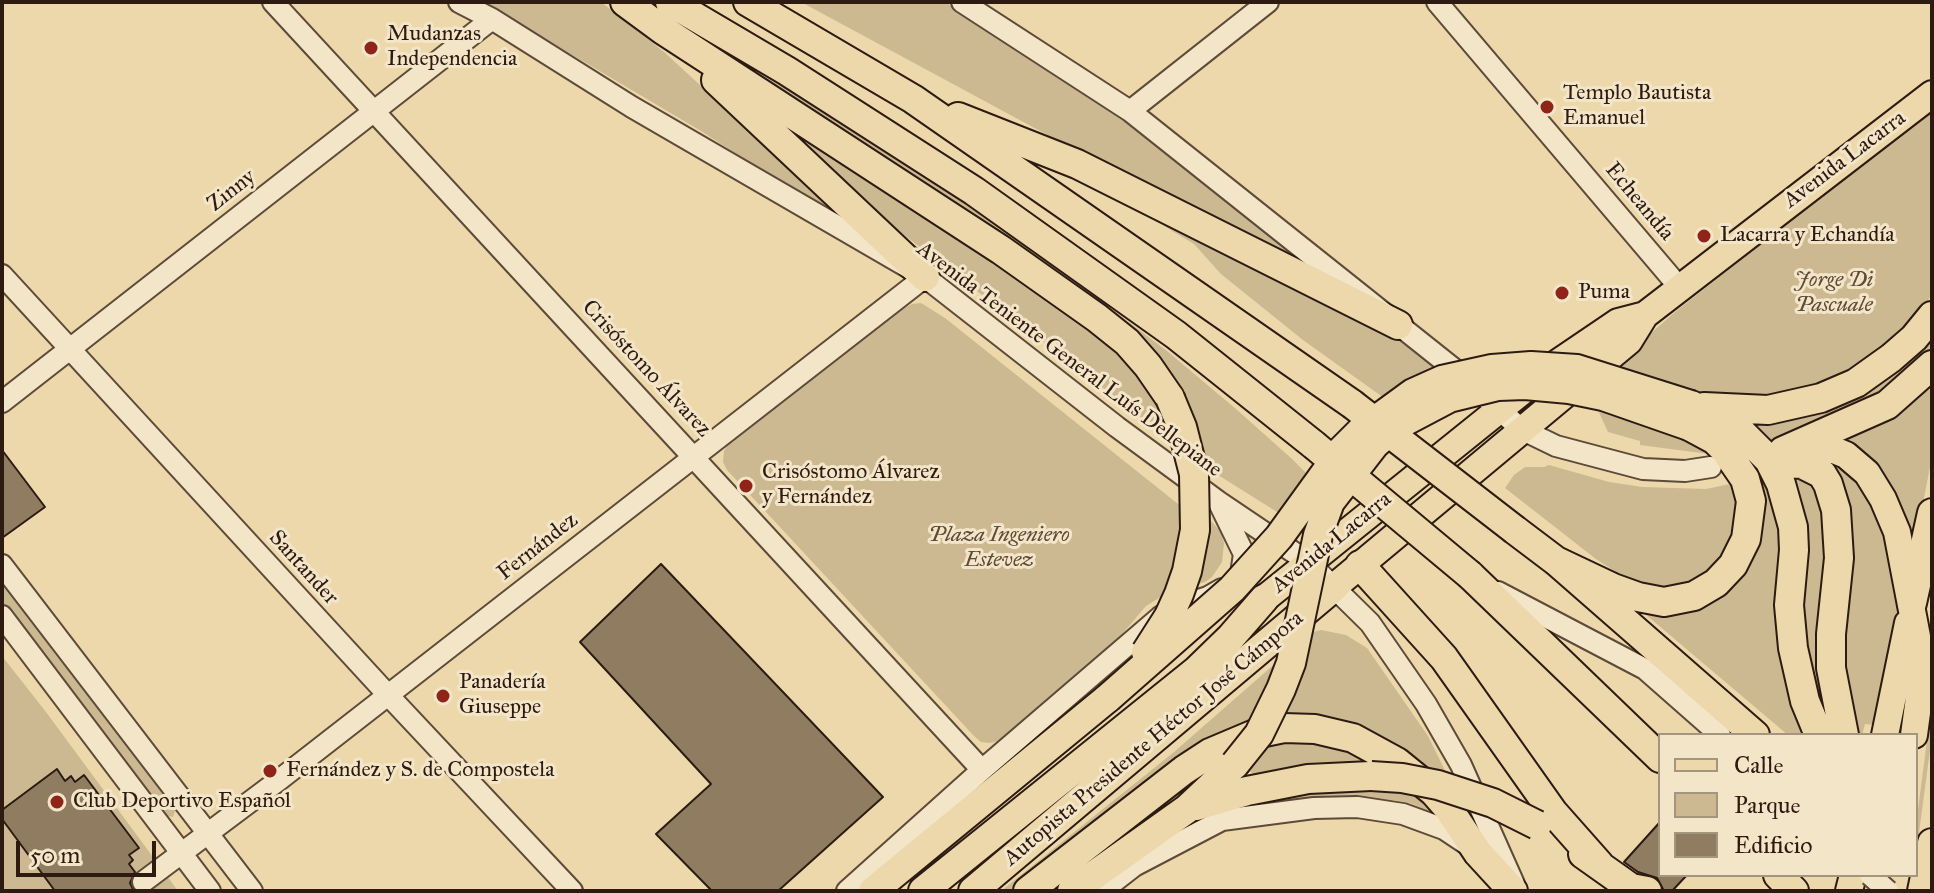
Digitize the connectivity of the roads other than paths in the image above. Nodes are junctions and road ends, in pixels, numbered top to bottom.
1 (273, 2) edge
2 (459, 2) edge
3 (625, 2) edge
4 (670, 2) edge
5 (748, 2) edge
6 (962, 2) edge
7 (1268, 2) edge
8 (1437, 2) edge
9 (492, 19) junction
10 (663, 30) junction
11 (1932, 94) edge
12 (913, 99) junction
13 (372, 111) junction
14 (1130, 111) junction
15 (2, 275) edge
16 (925, 277) junction
17 (1680, 288) junction
18 (1645, 315) junction
19 (1932, 316) edge
20 (1398, 325) junction
21 (71, 349) junction
22 (1932, 365) edge
23 (2, 402) edge
24 (1498, 409) junction
25 (1691, 413) junction
26 (1521, 429) junction
27 (1785, 455) junction
28 (694, 456) junction
29 (1711, 467) dead end
30 (1219, 502) junction
31 (1932, 513) edge
32 (1556, 561) junction
33 (1308, 562) junction
34 (2, 565) edge
35 (1360, 565) junction
36 (1241, 574) junction
37 (1473, 578) junction
38 (1334, 587) junction
39 (1264, 599) junction
40 (1912, 603) junction
41 (2, 616) edge
42 (388, 695) junction
43 (1108, 698) junction
44 (1718, 733) edge
45 (1753, 733) edge
46 (1818, 733) edge
47 (1844, 733) edge
48 (1885, 733) edge
49 (1914, 733) edge
50 (1658, 756) edge
51 (982, 770) junction
52 (1194, 802) junction
53 (209, 834) junction
54 (1932, 843) edge
55 (1478, 853) junction
56 (182, 855) junction
57 (1599, 864) junction
58 (1872, 877) edge
59 (143, 882) dead end
60 (1506, 888) edge
61 (210, 891) edge
62 (252, 891) edge
63 (572, 891) edge
64 (847, 891) edge
65 (873, 891) edge
66 (923, 891) edge
67 (973, 891) edge
68 (1028, 891) edge
69 (1072, 891) edge
70 (1102, 891) edge
71 (1647, 891) edge
72 (1887, 891) edge
73 (1922, 891) edge

1 - 13 street, Crisóstomo Álvarez
2 - 9 street, Avenida Teniente General Luís Dellepiane
3 - 10 highway
4 - 37 highway, bridge
5 - 12 highway
6 - 14 street
7 - 14 street
8 - 17 street, Echeandía
9 - 13 street, Zinny
9 - 16 street, Avenida Teniente General Luís Dellepiane
10 - 16 highway
10 - 43 highway, bridge
11 - 17 main road, Avenida Lacarra
12 - 20 highway
12 - 32 highway, bridge
13 - 21 street, Zinny
13 - 28 street, Crisóstomo Álvarez
14 - 20 street
15 - 21 street, Santander
16 - 28 street, Fernández
16 - 30 street, Avenida Teniente General Luís Dellepiane
17 - 18 main road, Avenida Lacarra
18 - 24 main road, Avenida Lacarra
18 - 26 main road, Avenida Lacarra
19 - 25 highway
20 - 24 street
21 - 23 street, Zinny
21 - 42 street, Santander
22 - 27 highway
24 - 26 street
24 - 33 main road, Avenida Lacarra
25 - 32 highway
25 - 43 highway, bridge
25 - 46 highway
25 - 52 highway, bridge
26 - 29 street
26 - 35 main road, Avenida Lacarra
27 - 40 main road
27 - 47 highway
28 - 42 street, Fernández
28 - 51 street, Crisóstomo Álvarez
30 - 33 street, Avenida Teniente General Luís Dellepiane
30 - 36 street
31 - 40 highway
32 - 45 highway
33 - 38 street, Avenida Teniente General Luís Dellepiane
33 - 39 main road, Avenida Lacarra
34 - 53 street
35 - 38 main road, Avenida Lacarra
35 - 57 highway
36 - 39 street, Avenida Lacarra
36 - 51 street, Avenida Lacarra
37 - 44 street
37 - 50 highway
38 - 60 street, Avenida Teniente General Luís Dellepiane
38 - 67 highway, Autopista Presidente Héctor José Cámpora
39 - 66 highway, Autopista Presidente Héctor José Cámpora
40 - 48 main road
40 - 49 main road
41 - 56 street
42 - 53 street, Fernández
42 - 63 street, Santander
43 - 65 highway
51 - 64 street, Avenida Lacarra
52 - 57 highway, bridge
52 - 69 highway
53 - 56 street, Fernández
53 - 62 street
54 - 73 highway
55 - 60 highway
55 - 68 highway
55 - 70 street
56 - 59 street, Fernández
56 - 61 street
57 - 71 highway
58 - 72 street, bridge

